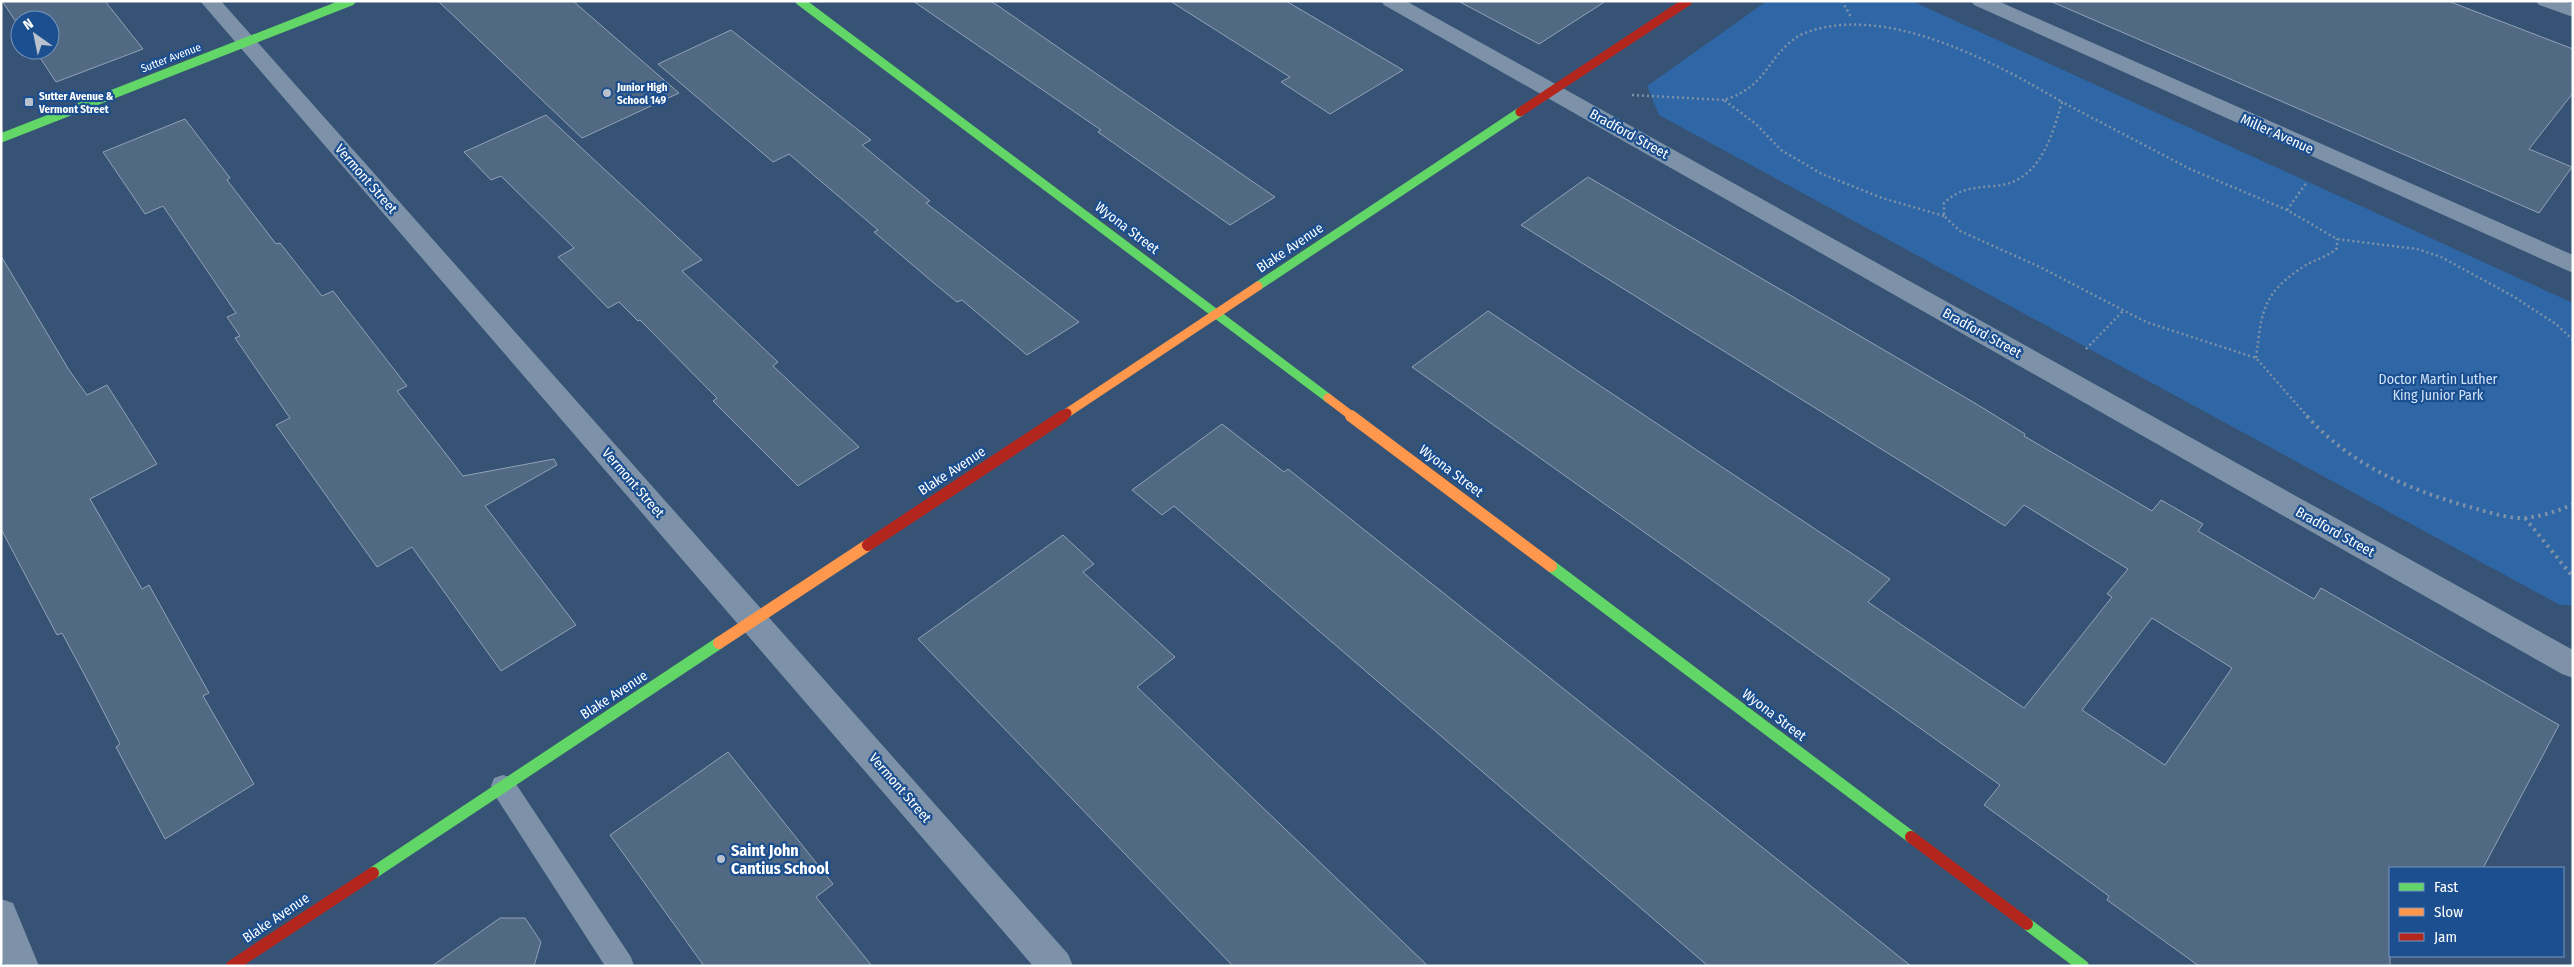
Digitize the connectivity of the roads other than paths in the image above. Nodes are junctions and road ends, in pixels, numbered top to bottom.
1 (210, 1) edge
2 (350, 1) edge
3 (800, 1) edge
4 (1391, 1) edge
5 (1688, 1) edge
6 (1981, 1) edge
7 (2546, 1) edge
8 (2573, 11) edge
9 (247, 42) junction
10 (1551, 90) junction
11 (1, 138) edge
12 (2573, 265) edge
13 (1218, 314) junction
14 (754, 620) junction
15 (2573, 665) edge
16 (503, 786) junction
17 (1, 915) edge
18 (22, 966) edge
19 (232, 966) edge
20 (621, 966) edge
21 (1056, 966) edge
22 (2083, 966) edge

1 - 9 street, Vermont Street
2 - 9 street, Sutter Avenue
3 - 13 street, Wyona Street
4 - 10 street, Bradford Street
5 - 10 street, Blake Avenue
6 - 12 street, Miller Avenue
7 - 8 street
9 - 11 street, Sutter Avenue
9 - 14 street, Vermont Street
10 - 13 street, Blake Avenue
10 - 15 street, Bradford Street
13 - 14 street, Blake Avenue
13 - 22 street, Wyona Street
14 - 16 street, Blake Avenue
14 - 21 street, Vermont Street
16 - 19 street, Blake Avenue
16 - 20 lane
17 - 18 street

